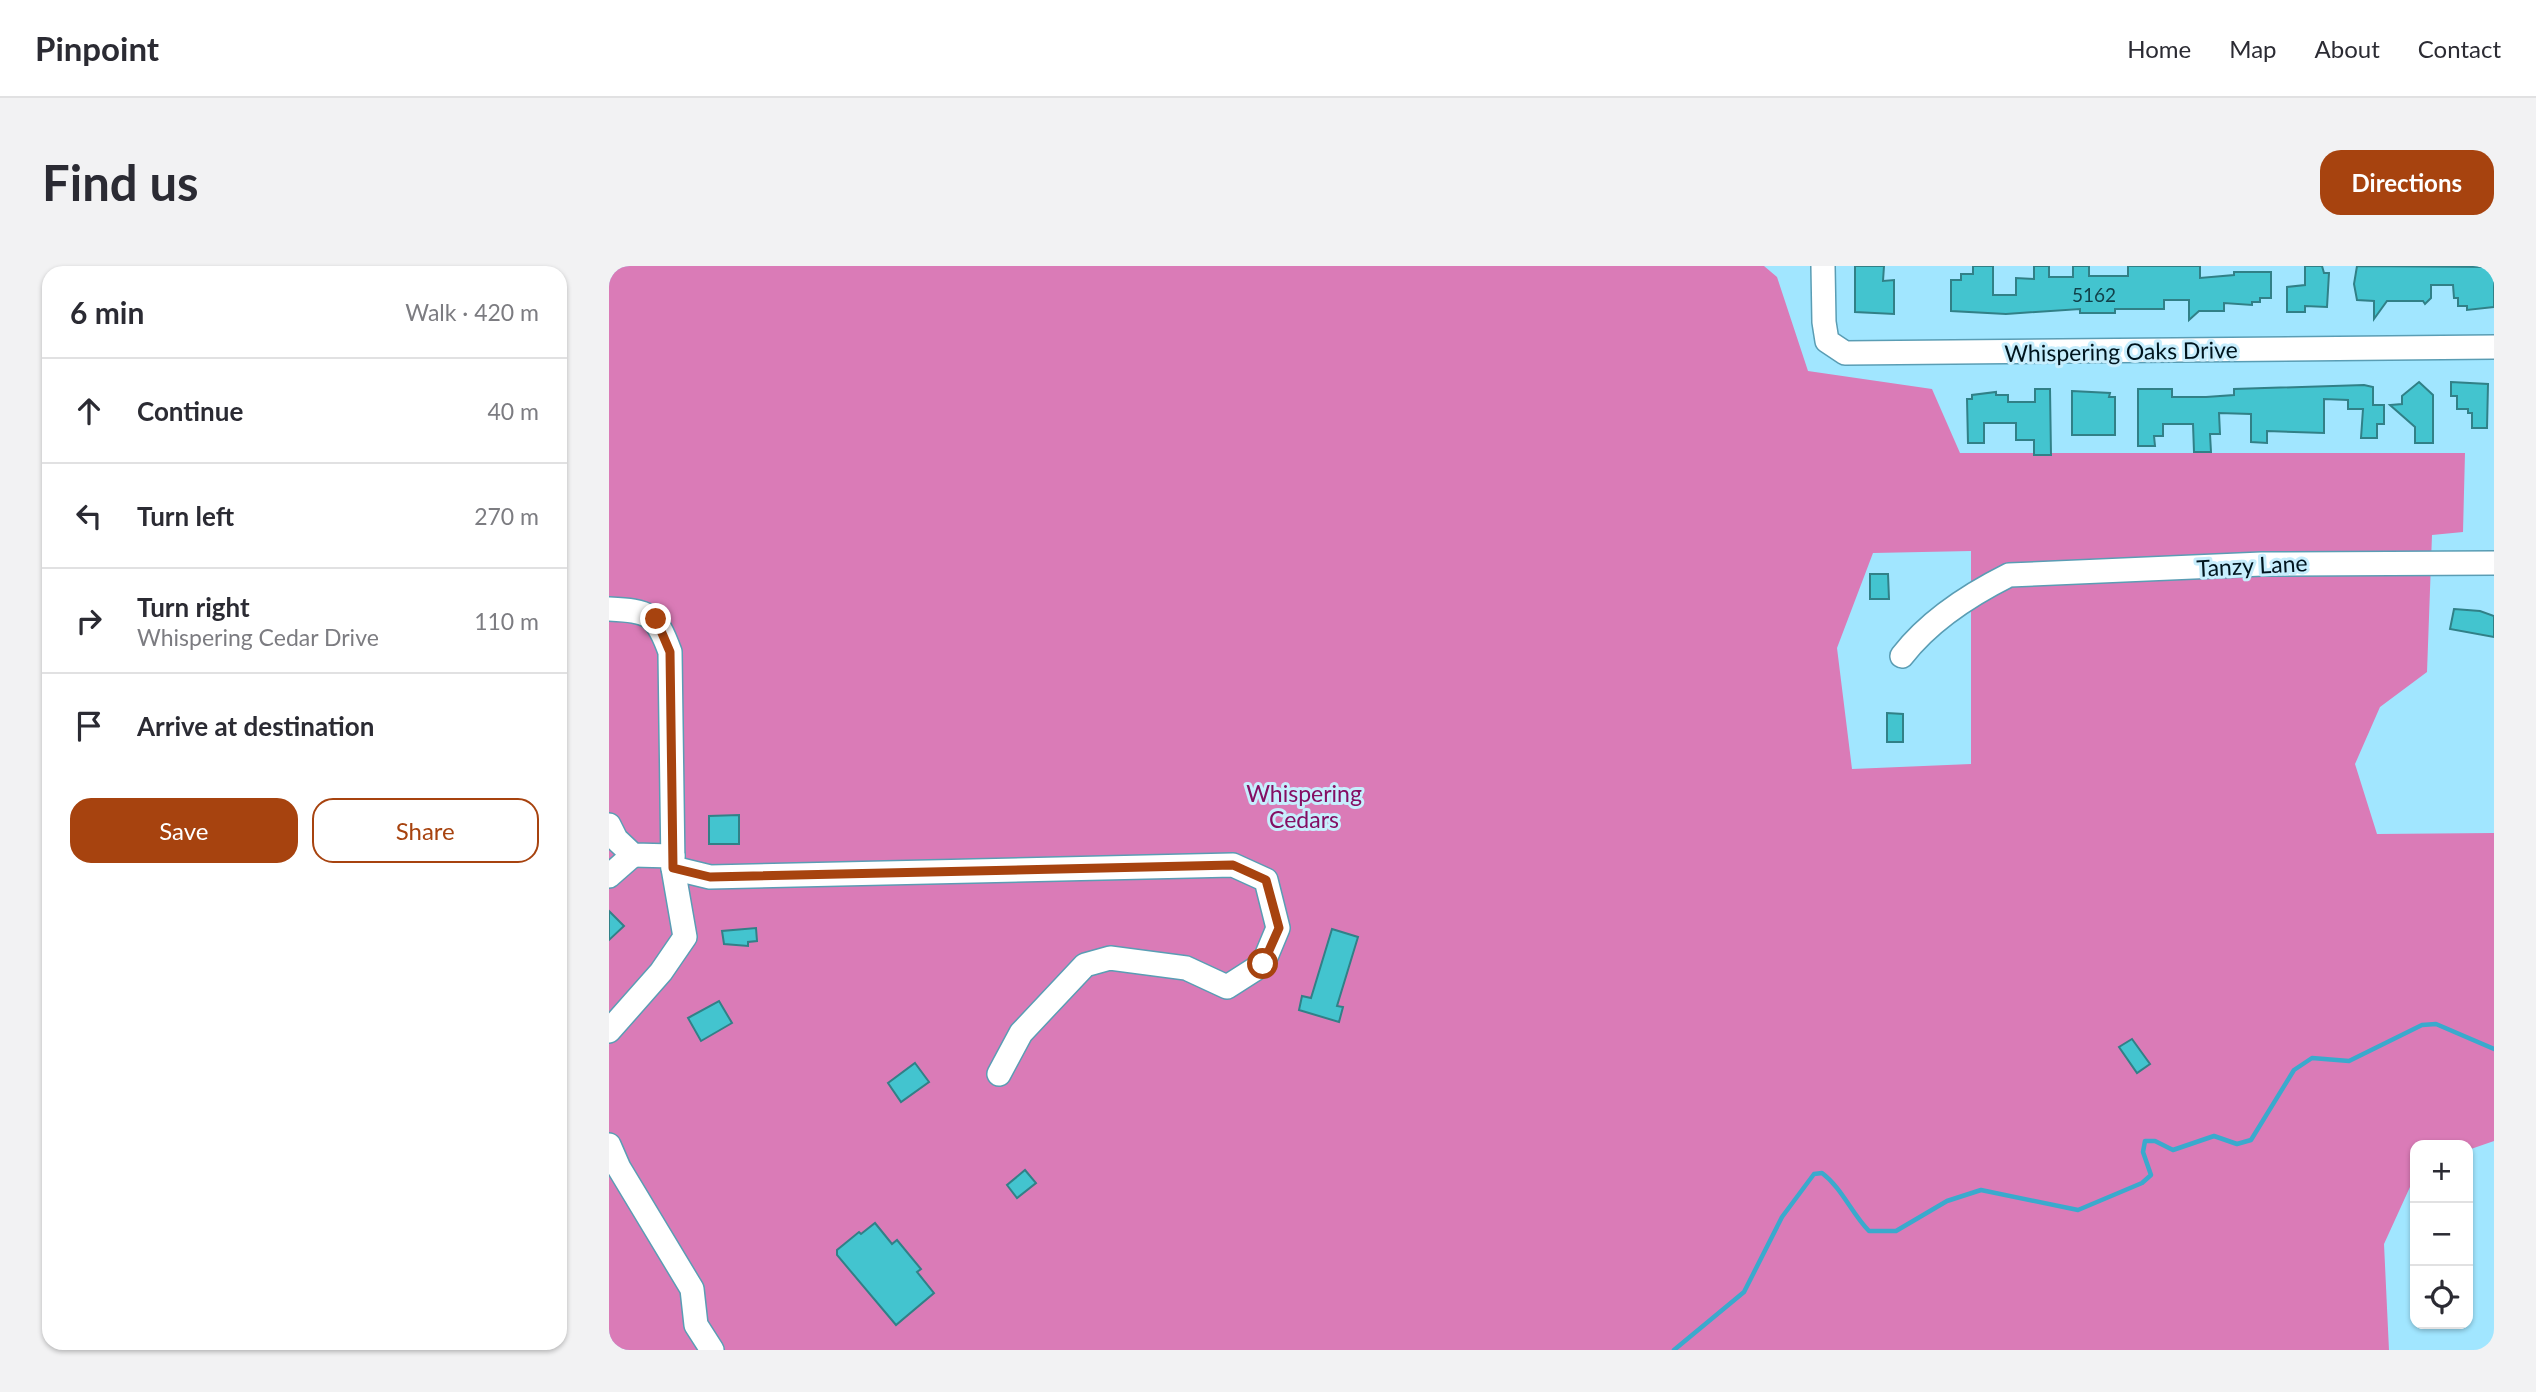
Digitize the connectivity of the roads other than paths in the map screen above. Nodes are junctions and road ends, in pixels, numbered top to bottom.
1 (1823, 266) edge
2 (2494, 347) edge
3 (2494, 563) edge
4 (609, 609) edge
5 (1902, 656) dead end
6 (609, 825) edge
7 (633, 855) junction
8 (673, 862) junction
9 (609, 876) edge
10 (609, 1029) edge
11 (999, 1074) dead end
12 (609, 1145) edge
13 (712, 1350) edge

1 - 2 street, Whispering Oaks Drive
3 - 5 street, Tanzy Lane
4 - 8 street
6 - 7 street
7 - 8 street
7 - 9 street
8 - 10 street
8 - 11 street
12 - 13 street

